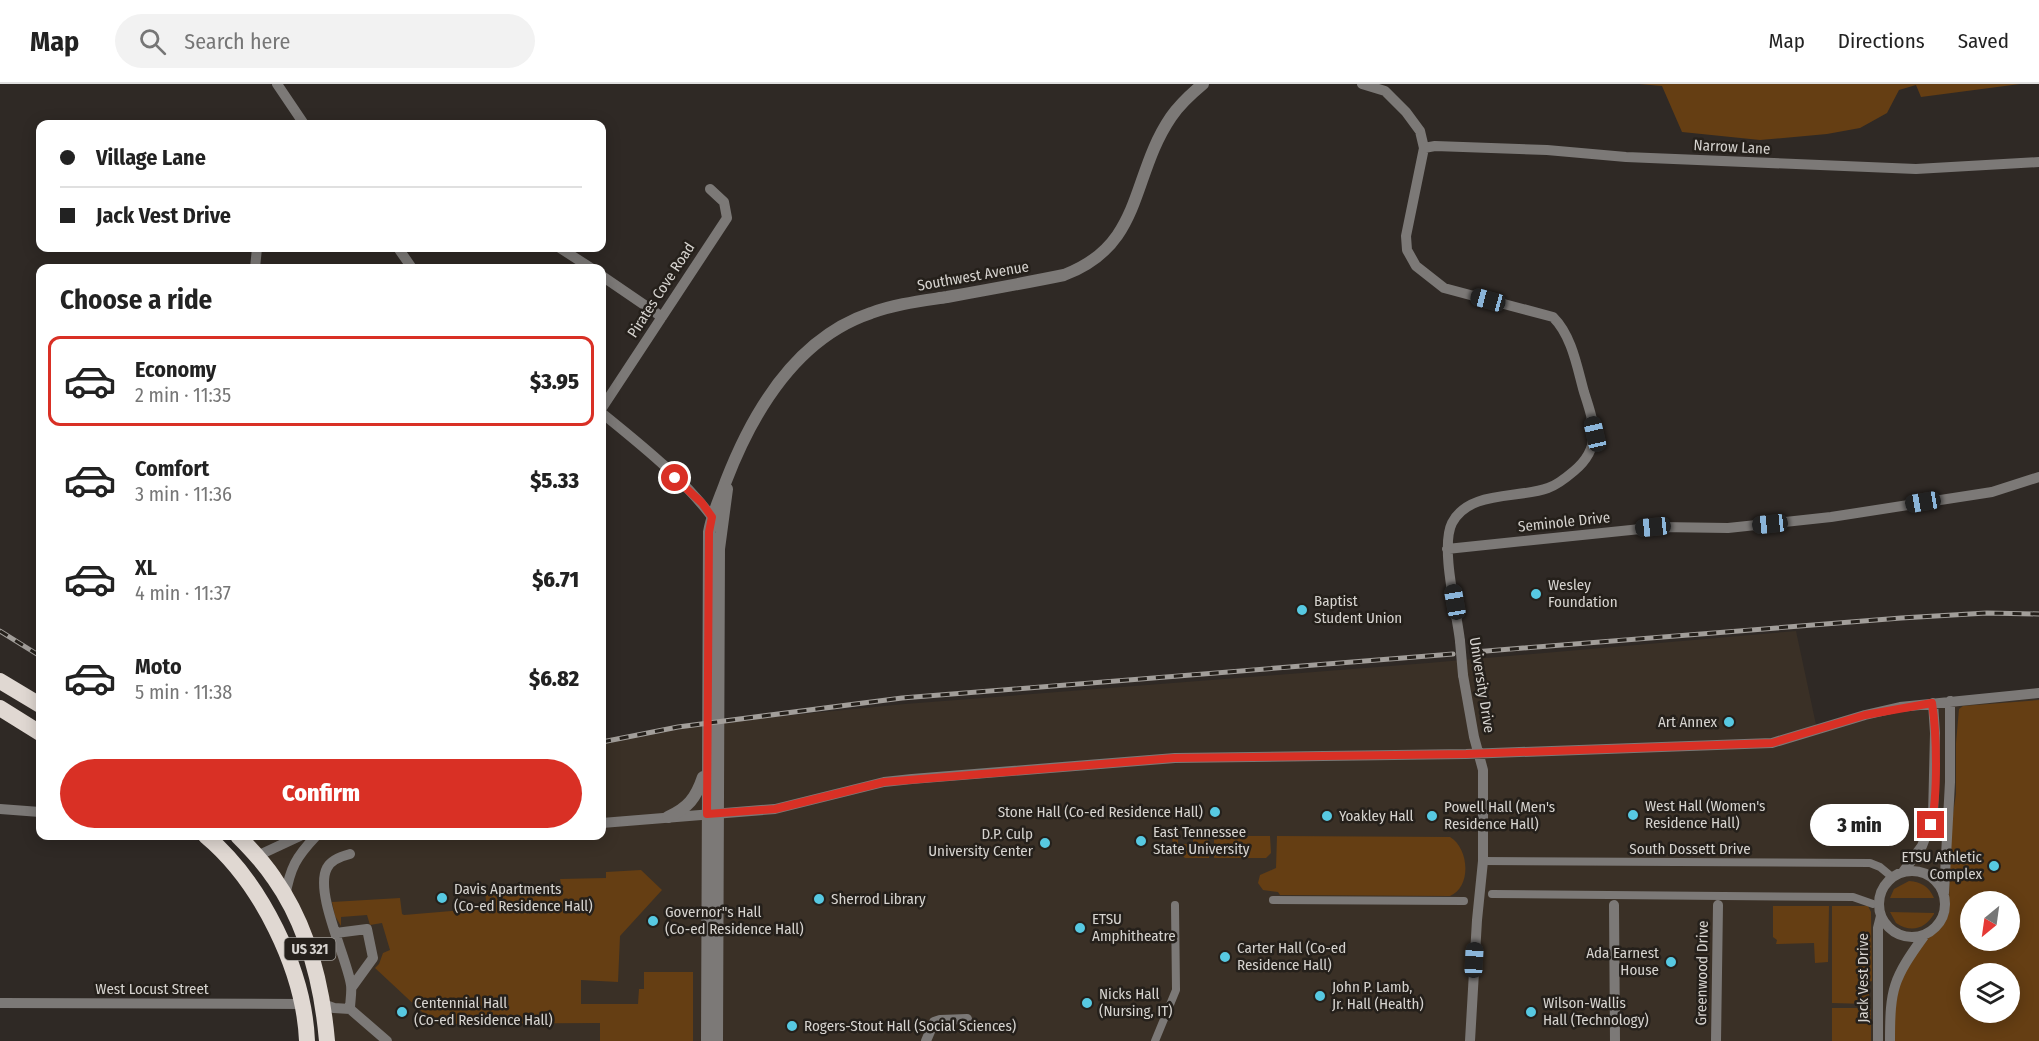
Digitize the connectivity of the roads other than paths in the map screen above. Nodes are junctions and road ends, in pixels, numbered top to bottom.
1 (277, 84) edge
2 (1203, 84) edge
3 (1362, 84) edge
4 (301, 120) edge
5 (1424, 148) junction
6 (2039, 162) edge
7 (710, 189) dead end
8 (566, 252) edge
9 (585, 264) edge
10 (606, 279) edge
11 (662, 317) junction
12 (606, 402) edge
13 (606, 416) edge
14 (2039, 477) edge
15 (717, 518) junction
16 (1447, 549) junction
17 (0, 681) edge
18 (2039, 693) edge
19 (1950, 701) junction
20 (36, 703) edge
21 (1932, 703) junction
22 (36, 707) edge
23 (0, 708) edge
24 (23, 723) junction
25 (36, 731) edge
26 (1479, 753) junction
27 (706, 767) junction
28 (0, 809) edge
29 (36, 812) edge
30 (713, 814) junction
31 (668, 817) junction
32 (606, 823) edge
33 (210, 840) edge
34 (242, 840) edge
35 (291, 840) edge
36 (312, 840) edge
37 (350, 854) dead end
38 (257, 856) junction
39 (1483, 861) junction
40 (239, 871) junction
41 (1904, 872) junction
42 (1892, 877) junction
43 (1944, 893) junction
44 (1492, 894) dead end
45 (285, 897) junction
46 (1273, 900) dead end
47 (1464, 901) dead end
48 (1873, 904) dead end
49 (1175, 905) dead end
50 (1614, 905) dead end
51 (1718, 905) dead end
52 (1881, 916) junction
53 (336, 933) junction
54 (1924, 936) junction
55 (351, 987) junction
56 (0, 1003) edge
57 (323, 1004) junction
58 (303, 1005) junction
59 (350, 1008) junction
60 (967, 1019) dead end
61 (307, 1041) edge
62 (327, 1041) edge
63 (387, 1041) edge
64 (707, 1041) edge
65 (717, 1041) edge
66 (926, 1041) edge
67 (1155, 1041) edge
68 (1470, 1041) edge
69 (1615, 1041) edge
70 (1716, 1041) edge
71 (1878, 1041) edge
72 (1890, 1041) edge

1 - 4 street
2 - 15 street, Southwest Avenue
3 - 5 street
5 - 6 street, Narrow Lane
5 - 16 street
7 - 11 street, Pirates Cove Road
8 - 9 street
10 - 11 street
11 - 12 street, Pirates Cove Road
13 - 15 street
14 - 16 street, Seminole Drive
15 - 27 street, Southwest Avenue
15 - 30 street, Southwest Avenue
16 - 26 street, University Drive, bridge
17 - 20 highway
18 - 19 street
19 - 21 street
19 - 43 street
21 - 26 street
21 - 41 street
22 - 24 highway
23 - 24 highway
24 - 25 highway
26 - 30 street
26 - 39 street, University Drive
27 - 30 street, Southwest Avenue
27 - 31 street
28 - 29 street
30 - 31 street
30 - 64 street
30 - 65 street
31 - 32 street
33 - 40 highway, US 321
34 - 38 highway, US 321
35 - 38 street
36 - 45 street
37 - 53 street
38 - 40 highway
38 - 45 highway, US 321
39 - 42 street, South Dossett Drive
39 - 68 street, University Drive
40 - 58 highway, US 321
41 - 42 street
41 - 43 street
42 - 52 street
43 - 54 street
44 - 48 street
45 - 57 highway, US 321
46 - 47 street
49 - 67 street
50 - 69 street
51 - 70 street, Greenwood Drive
52 - 54 street
52 - 71 street, Jack Vest Drive
53 - 55 street
53 - 55 street
54 - 72 street, Jack Vest Drive
55 - 59 street
56 - 58 street, West Locust Street
57 - 58 highway
57 - 59 street
57 - 62 highway, US 321
58 - 61 highway, US 321
59 - 63 street
60 - 66 street

